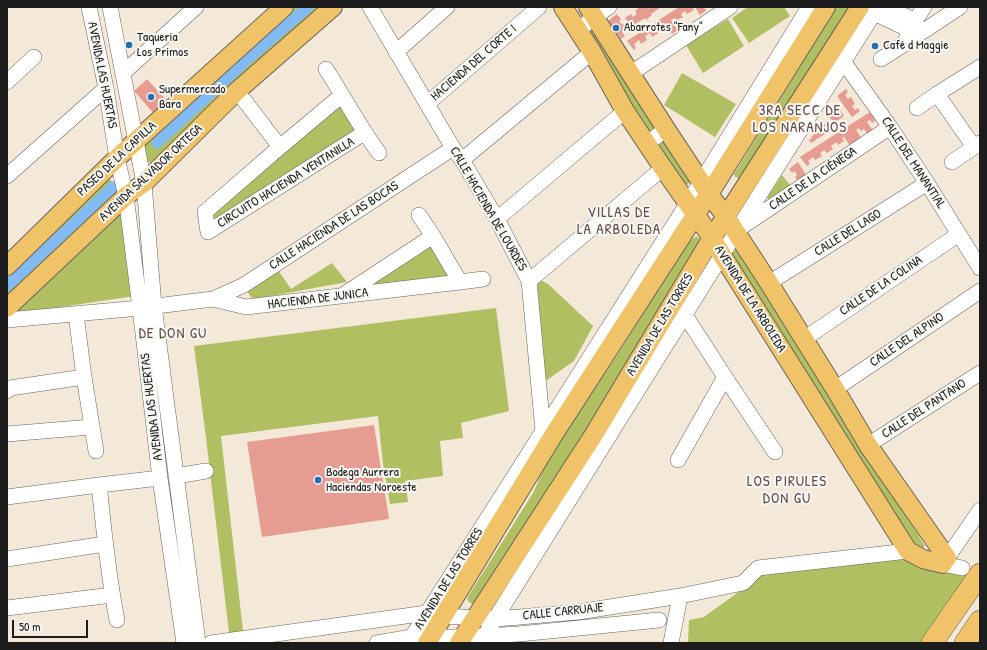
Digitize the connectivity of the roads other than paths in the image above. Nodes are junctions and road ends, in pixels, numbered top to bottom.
1 (89, 7) edge
2 (110, 7) edge
3 (196, 7) edge
4 (333, 7) edge
5 (370, 7) edge
6 (447, 7) edge
7 (539, 7) edge
8 (563, 7) edge
9 (609, 7) edge
10 (730, 7) edge
11 (809, 7) edge
12 (826, 7) edge
13 (889, 7) edge
14 (924, 7) edge
15 (960, 7) edge
16 (871, 9) edge
17 (277, 10) edge
18 (591, 12) edge
19 (913, 26) junction
20 (578, 31) junction
21 (903, 45) junction
22 (396, 52) junction
23 (592, 52) junction
24 (34, 58) dead end
25 (881, 59) dead end
26 (844, 61) junction
27 (980, 68) edge
28 (326, 70) dead end
29 (123, 73) junction
30 (630, 74) junction
31 (7, 82) edge
32 (106, 88) junction
33 (237, 91) junction
34 (937, 94) junction
35 (342, 95) junction
36 (427, 104) junction
37 (917, 108) dead end
38 (625, 111) junction
39 (890, 127) junction
40 (666, 129) junction
41 (364, 133) junction
42 (135, 141) junction
43 (648, 143) junction
44 (977, 145) edge
45 (280, 147) junction
46 (379, 153) dead end
47 (457, 154) junction
48 (117, 158) junction
49 (952, 162) dead end
50 (663, 168) junction
51 (7, 176) edge
52 (144, 183) junction
53 (927, 183) junction
54 (705, 188) junction
55 (126, 196) junction
56 (692, 208) junction
57 (419, 215) dead end
58 (497, 219) junction
59 (731, 224) junction
60 (959, 234) junction
61 (433, 236) junction
62 (712, 238) junction
63 (722, 256) junction
64 (7, 266) edge
65 (980, 268) edge
66 (483, 279) dead end
67 (529, 281) junction
68 (460, 282) junction
69 (769, 284) junction
70 (244, 285) junction
71 (980, 291) edge
72 (341, 296) junction
73 (213, 299) junction
74 (147, 307) junction
75 (246, 307) junction
76 (7, 308) edge
77 (76, 314) junction
78 (685, 315) junction
79 (7, 320) edge
80 (804, 339) junction
81 (980, 373) edge
82 (84, 377) junction
83 (725, 377) junction
84 (835, 389) junction
85 (7, 391) edge
86 (92, 427) junction
87 (543, 430) junction
88 (7, 434) edge
89 (868, 445) junction
90 (96, 451) dead end
91 (775, 452) dead end
92 (678, 460) dead end
93 (206, 471) dead end
94 (176, 476) junction
95 (160, 478) junction
96 (99, 485) junction
97 (7, 497) edge
98 (980, 510) edge
99 (105, 544) junction
100 (908, 551) junction
101 (7, 558) edge
102 (957, 566) edge
103 (112, 595) junction
104 (680, 596) junction
105 (7, 608) edge
106 (436, 615) junction
107 (475, 618) junction
108 (496, 619) junction
109 (117, 620) dead end
110 (659, 620) dead end
111 (980, 621) edge
112 (482, 639) edge
113 (461, 640) edge
114 (419, 641) edge
115 (184, 643) edge
116 (198, 643) edge
117 (211, 643) edge
118 (377, 643) edge
119 (671, 643) edge
120 (932, 643) edge
121 (965, 643) edge

1 - 32 street, AVENIDA LAS HUERTAS
2 - 29 street, AVENIDA LAS HUERTAS
3 - 29 street
4 - 33 main road, AVENIDA SALVADOR ORTEGA
5 - 22 street, CALLE HACIENDA DE LOURDES
6 - 22 street
7 - 36 street, HACIENDA DEL CORTE I
8 - 20 main road, AVENIDA DE LA ARBOLEDA
9 - 18 street
10 - 30 street
11 - 54 street, AVENIDA DE LAS TORRES
12 - 54 main road, AVENIDA DE LAS TORRES
13 - 19 street
14 - 19 street
15 - 21 street
16 - 19 street
16 - 26 street, AVENIDA DE LAS TORRES
16 - 59 main road, AVENIDA DE LAS TORRES
17 - 42 main road, PASEO DE LA CAPILLA
18 - 20 street
18 - 30 main road, AVENIDA DE LA ARBOLEDA
19 - 21 street
20 - 23 main road, AVENIDA DE LA ARBOLEDA
21 - 25 street
22 - 36 street, CALLE HACIENDA DE LOURDES
23 - 38 main road, AVENIDA DE LA ARBOLEDA
23 - 47 street, CALLE HACIENDA DE LAS BOCAS
24 - 31 street
26 - 39 street, CALLE DEL MANANTIAL
26 - 59 street, AVENIDA DE LAS TORRES
27 - 34 street
28 - 35 street
29 - 42 street, AVENIDA LAS HUERTAS
30 - 40 main road, AVENIDA DE LA ARBOLEDA
32 - 48 street, AVENIDA LAS HUERTAS
32 - 51 street
33 - 45 street
33 - 52 main road, AVENIDA SALVADOR ORTEGA
34 - 37 street
34 - 44 street
35 - 41 street
35 - 45 street
36 - 47 street, CALLE HACIENDA DE LOURDES
38 - 43 main road, AVENIDA DE LA ARBOLEDA
38 - 58 street
39 - 53 street, CALLE DEL MANANTIAL
39 - 59 street, CALLE DE LA CIÉNEGA
40 - 43 street
40 - 54 main road, AVENIDA DE LA ARBOLEDA
41 - 45 street, CIRCUITO HACIENDA VENTANILLA
41 - 46 street
42 - 48 main road, PASEO DE LA CAPILLA
42 - 52 street, AVENIDA LAS HUERTAS
43 - 50 main road, AVENIDA DE LA ARBOLEDA
44 - 49 street
47 - 58 street, CALLE HACIENDA DE LOURDES
47 - 70 street, CALLE HACIENDA DE LAS BOCAS
48 - 55 street, AVENIDA LAS HUERTAS
48 - 64 main road, PASEO DE LA CAPILLA
50 - 56 main road, AVENIDA DE LA ARBOLEDA
50 - 67 street
52 - 55 main road, AVENIDA SALVADOR ORTEGA
52 - 74 street, AVENIDA LAS HUERTAS
53 - 60 street, CALLE DEL MANANTIAL
53 - 69 street, CALLE DEL LAGO
54 - 56 main road, AVENIDA DE LAS TORRES
54 - 59 main road, AVENIDA DE LA ARBOLEDA
55 - 74 street, AVENIDA LAS HUERTAS
55 - 76 main road, AVENIDA SALVADOR ORTEGA
56 - 62 main road, AVENIDA DE LA ARBOLEDA
56 - 87 street, AVENIDA DE LAS TORRES
56 - 106 main road, AVENIDA DE LAS TORRES
57 - 61 street
58 - 67 street, CALLE HACIENDA DE LOURDES
59 - 62 main road, AVENIDA DE LAS TORRES
59 - 63 street, AVENIDA DE LAS TORRES
59 - 69 main road, AVENIDA DE LA ARBOLEDA
60 - 65 street, CALLE DEL MANANTIAL
60 - 80 street, CALLE DE LA COLINA
61 - 68 street
61 - 72 street
62 - 63 main road, AVENIDA DE LA ARBOLEDA
62 - 107 main road, AVENIDA DE LAS TORRES
63 - 78 street, AVENIDA DE LAS TORRES
63 - 100 main road, AVENIDA DE LA ARBOLEDA
66 - 68 street, HACIENDA DE JUNICA
67 - 87 street, CALLE HACIENDA DE LOURDES
68 - 72 street, HACIENDA DE JUNICA
69 - 80 main road, AVENIDA DE LA ARBOLEDA
70 - 73 street, CALLE HACIENDA DE LAS BOCAS
70 - 75 street
71 - 84 street, CALLE DEL ALPINO
72 - 75 street, HACIENDA DE JUNICA
73 - 74 street, HACIENDA DE JUNICA
73 - 75 street, HACIENDA DE JUNICA
74 - 77 street, HACIENDA DE JUNICA
74 - 94 street, AVENIDA LAS HUERTAS
74 - 95 street, AVENIDA LAS HUERTAS
77 - 79 street, HACIENDA DE JUNICA
77 - 82 street
78 - 83 street
78 - 108 street, AVENIDA DE LAS TORRES
80 - 84 main road, AVENIDA DE LA ARBOLEDA
81 - 89 street, CALLE DEL PANTANO
82 - 85 street
82 - 86 street
83 - 91 street
83 - 92 street
84 - 89 main road, AVENIDA DE LA ARBOLEDA
86 - 88 street
86 - 90 street
87 - 106 street, AVENIDA DE LAS TORRES
89 - 102 main road, AVENIDA DE LA ARBOLEDA
93 - 94 street
94 - 116 street, AVENIDA LAS HUERTAS
95 - 96 street
95 - 115 street, AVENIDA LAS HUERTAS
96 - 97 street
96 - 99 street
98 - 102 street
99 - 101 street
99 - 103 street
100 - 102 main road
100 - 104 street, CALLE CARRUAJE
102 - 120 highway
103 - 105 street
103 - 109 street
104 - 108 street, CALLE CARRUAJE
104 - 119 street
106 - 107 street, CALLE CARRUAJE
106 - 114 main road, AVENIDA DE LAS TORRES
106 - 117 street, CALLE CARRUAJE
107 - 108 street, CALLE CARRUAJE
107 - 113 main road, AVENIDA DE LAS TORRES
108 - 112 street, AVENIDA DE LAS TORRES
110 - 112 street
111 - 121 highway
112 - 113 street
113 - 114 street
114 - 118 street

